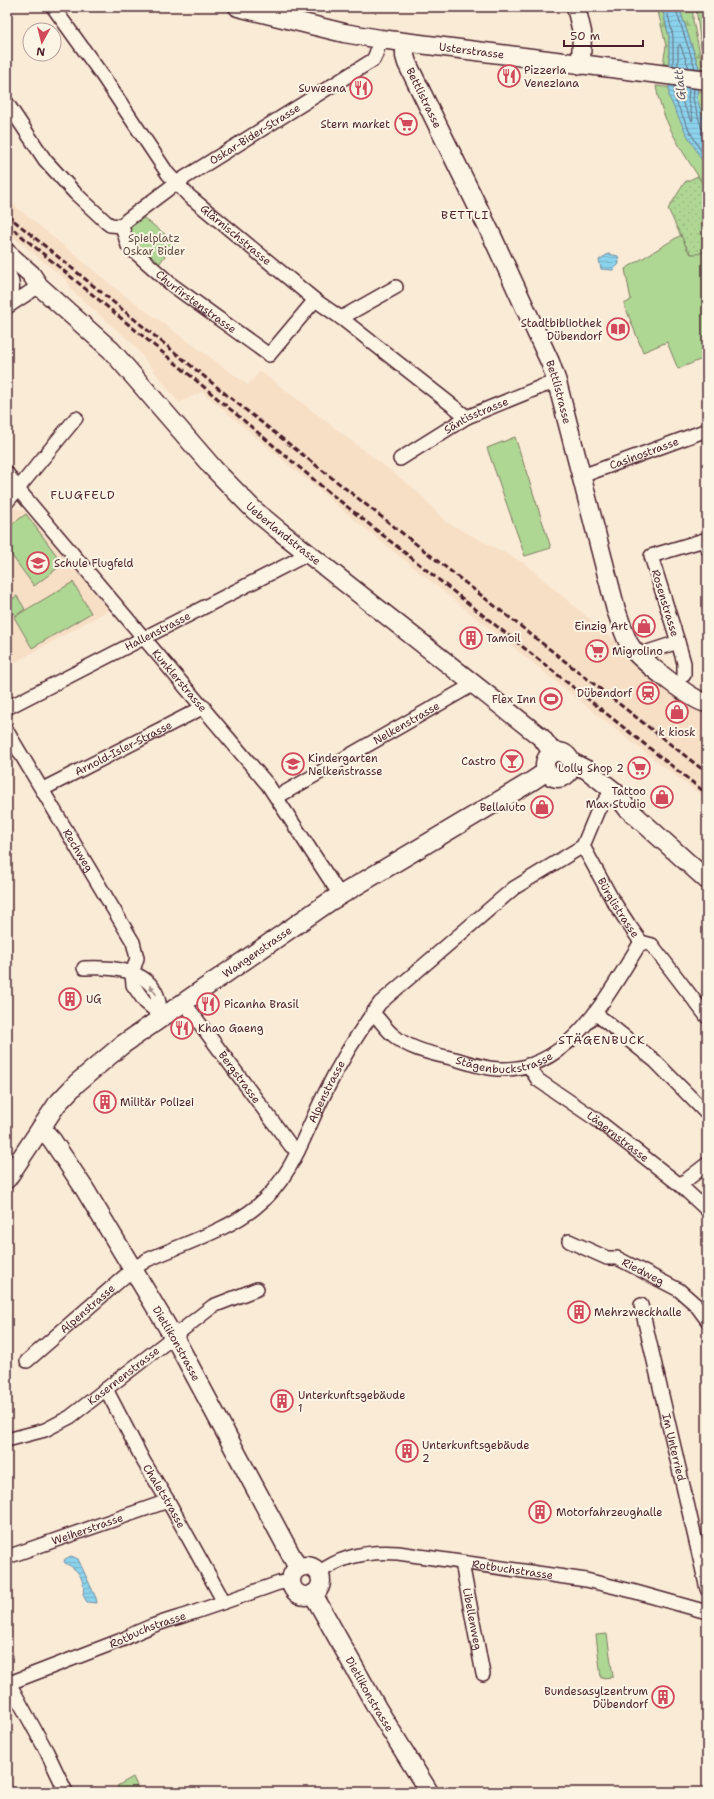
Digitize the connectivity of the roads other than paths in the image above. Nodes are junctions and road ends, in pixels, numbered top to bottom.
1 (53, 7) edge
2 (238, 7) edge
3 (576, 7) edge
4 (280, 12) edge
5 (380, 39) junction
6 (405, 43) junction
7 (581, 65) junction
8 (705, 80) edge
9 (7, 103) edge
10 (176, 183) junction
11 (122, 226) junction
12 (7, 253) edge
13 (7, 270) edge
14 (39, 286) junction
15 (396, 287) dead end
16 (315, 300) junction
17 (7, 306) edge
18 (341, 318) junction
19 (557, 382) junction
20 (466, 417) junction
21 (76, 418) dead end
22 (707, 430) edge
23 (400, 459) dead end
24 (7, 473) edge
25 (582, 476) junction
26 (17, 488) junction
27 (7, 502) edge
28 (707, 548) edge
29 (308, 554) junction
30 (143, 638) junction
31 (678, 642) junction
32 (638, 655) junction
33 (684, 675) dead end
34 (474, 684) junction
35 (706, 703) edge
36 (204, 707) junction
37 (7, 708) edge
38 (7, 731) edge
39 (553, 752) junction
40 (569, 768) junction
41 (547, 771) junction
42 (43, 789) junction
43 (276, 796) junction
44 (607, 798) junction
45 (627, 808) junction
46 (583, 846) junction
47 (707, 880) edge
48 (340, 896) junction
49 (641, 942) junction
50 (84, 968) dead end
51 (132, 974) junction
52 (184, 1001) junction
53 (373, 1013) junction
54 (595, 1013) junction
55 (162, 1016) junction
56 (707, 1017) edge
57 (528, 1065) junction
58 (707, 1114) edge
59 (40, 1128) junction
60 (298, 1151) junction
61 (707, 1164) edge
62 (7, 1179) edge
63 (680, 1185) junction
64 (707, 1210) edge
65 (569, 1241) dead end
66 (133, 1269) junction
67 (257, 1290) dead end
68 (641, 1305) dead end
69 (707, 1320) edge
70 (173, 1338) junction
71 (27, 1361) dead end
72 (106, 1389) junction
73 (7, 1440) edge
74 (168, 1501) junction
75 (7, 1557) edge
76 (462, 1563) junction
77 (319, 1573) junction
78 (294, 1574) junction
79 (707, 1589) edge
80 (313, 1594) junction
81 (224, 1602) junction
82 (707, 1612) edge
83 (483, 1674) dead end
84 (8, 1683) edge
85 (66, 1792) edge
86 (429, 1792) edge

1 - 10 street, Glärnischstrasse
2 - 4 street, Usterstrasse
3 - 7 street
4 - 5 street, Usterstrasse
5 - 6 street, Usterstrasse
5 - 10 street, Oskar-Bider-Strasse
6 - 7 street, Usterstrasse
6 - 19 street, Bettlistrasse
7 - 8 street, Usterstrasse
9 - 11 street
10 - 11 street, Oskar-Bider-Strasse
10 - 16 street, Glärnischstrasse
11 - 16 street, Churfirstenstrasse
12 - 14 street, Ueberlandstrasse
13 - 14 street, Ueberlandstrasse
13 - 17 street
14 - 17 street
14 - 29 street, Ueberlandstrasse
15 - 18 street
16 - 18 street, Glärnischstrasse
18 - 20 street, Glärnischstrasse
19 - 20 street, Säntisstrasse
19 - 25 street, Bettlistrasse
20 - 23 street, Säntisstrasse
21 - 26 street
22 - 25 street, Casinostrasse
24 - 26 street, Kunklerstrasse
25 - 32 street, Bettlistrasse
26 - 27 street
26 - 30 street, Kunklerstrasse
28 - 31 street, Rosenstrasse
29 - 30 street, Hallenstrasse
29 - 34 street, Ueberlandstrasse
30 - 36 street, Kunklerstrasse
30 - 37 street, Hallenstrasse
31 - 32 street, Rosenstrasse
31 - 33 street, Rosenstrasse
32 - 35 street, Bettlistrasse
34 - 39 street, Ueberlandstrasse
34 - 43 street, Nelkenstrasse
36 - 42 street, Arnold-Isler-Strasse
36 - 43 street, Kunklerstrasse
38 - 42 street, Rechweg
39 - 40 street, Ueberlandstrasse
39 - 41 street
40 - 41 street, Ueberlandstrasse
40 - 44 street, Ueberlandstrasse
40 - 45 street, Ueberlandstrasse
41 - 48 street, Wangenstrasse
42 - 51 street, Rechweg
43 - 48 street, Kunklerstrasse
44 - 45 street, Ueberlandstrasse
44 - 46 street
45 - 47 street, Ueberlandstrasse
46 - 49 street, Bürglistrasse
46 - 53 street, Alpenstrasse
48 - 52 street, Wangenstrasse
49 - 54 street, Stägenbuckstrasse
49 - 56 street, Bürglistrasse
50 - 51 street
51 - 55 street
52 - 55 street, Wangenstrasse
52 - 60 street, Bergstrasse
53 - 57 street, Stägenbuckstrasse
53 - 60 street, Alpenstrasse
54 - 57 street, Stägenbuckstrasse
54 - 58 street
55 - 59 street, Wangenstrasse
57 - 63 street, Lägernstrasse
59 - 62 street, Wangenstrasse
59 - 66 street, Dietlikonstrasse
60 - 66 street, Alpenstrasse
61 - 63 street
63 - 64 street, Lägernstrasse
65 - 69 street, Riedweg
66 - 70 street, Dietlikonstrasse
66 - 71 street, Alpenstrasse
67 - 70 street, Kasernenstrasse
68 - 79 street, Im Unterried
70 - 72 street, Kasernenstrasse
70 - 78 street, Dietlikonstrasse
72 - 73 street, Kasernenstrasse
72 - 74 street, Chaletstrasse
74 - 75 street, Weiherstrasse
74 - 81 street, Chaletstrasse
76 - 77 street, Rotbuchstrasse
76 - 82 street, Rotbuchstrasse
76 - 83 street, Libellenweg
77 - 78 street
77 - 80 street
78 - 80 street
78 - 81 street, Rotbuchstrasse
80 - 86 street, Dietlikonstrasse
81 - 84 street, Rotbuchstrasse
84 - 85 street

